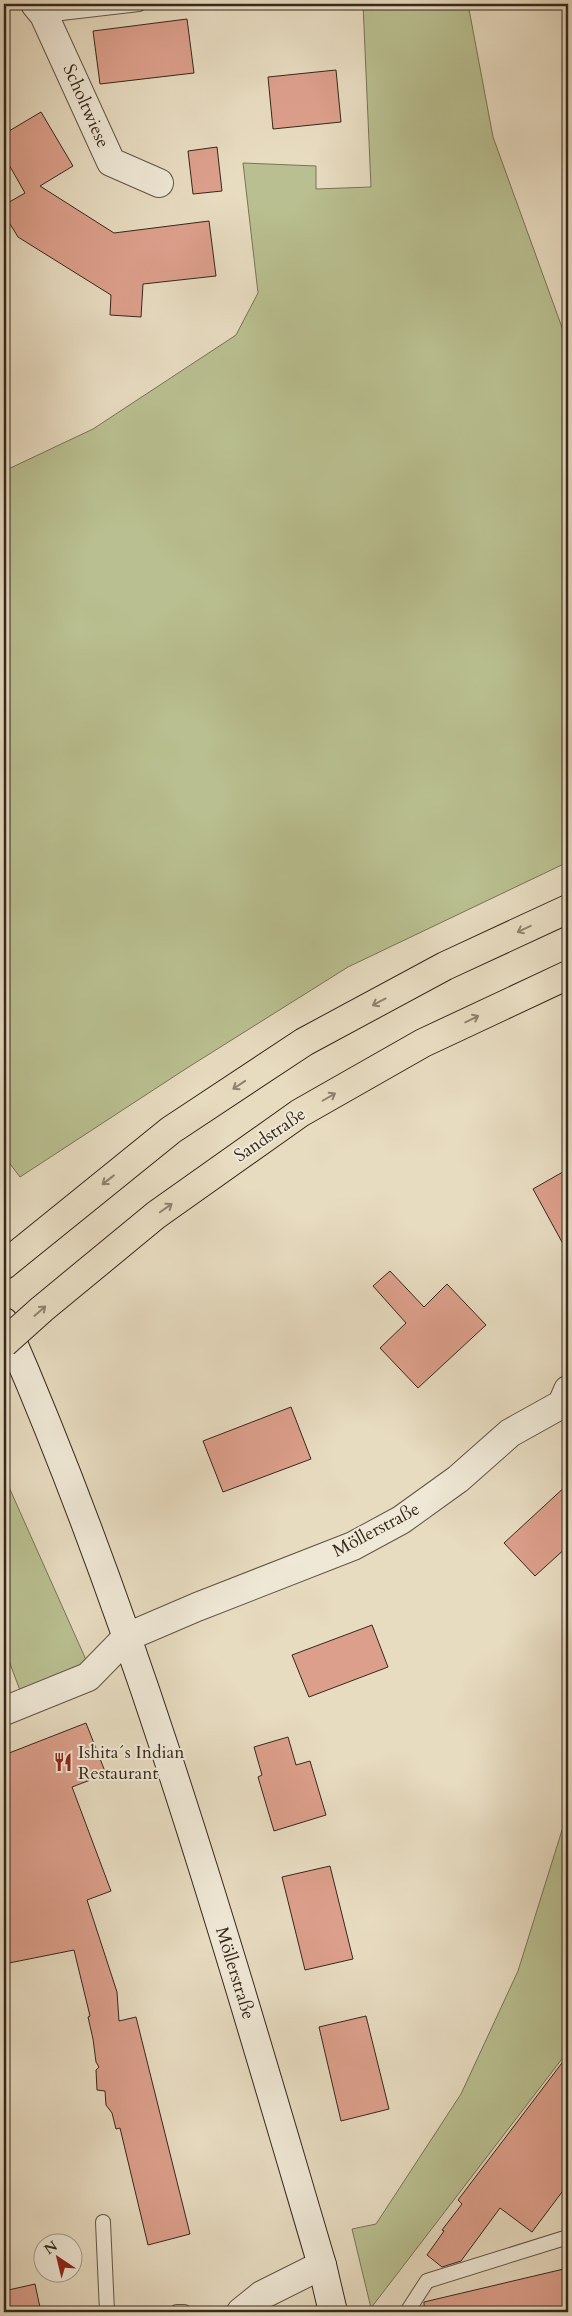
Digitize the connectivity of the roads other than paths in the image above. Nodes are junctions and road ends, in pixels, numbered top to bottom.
1 (139, 4) edge
2 (40, 10) edge
3 (159, 183) dead end
4 (568, 908) edge
5 (568, 975) edge
6 (4, 1265) edge
7 (4, 1322) edge
8 (4, 1344) edge
9 (568, 1390) edge
10 (128, 1637) junction
11 (4, 1711) edge
12 (103, 2222) dead end
13 (568, 2238) edge
14 (322, 2265) junction
15 (107, 2312) edge
16 (177, 2312) edge
17 (184, 2312) edge
18 (241, 2312) edge
19 (333, 2312) edge
20 (407, 2312) edge

1 - 2 lane
2 - 3 street, Scholtwiese
4 -> 6 main road
8 -> 5 main road, Sandstraße, bridge
7 - 10 street, Möllerstraße
9 - 10 street, Möllerstraße
10 - 11 street, Möllerstraße
10 - 14 street, Möllerstraße
12 - 15 lane
13 - 20 lane
14 - 18 street
14 - 19 street, Möllerstraße
16 - 17 lane

